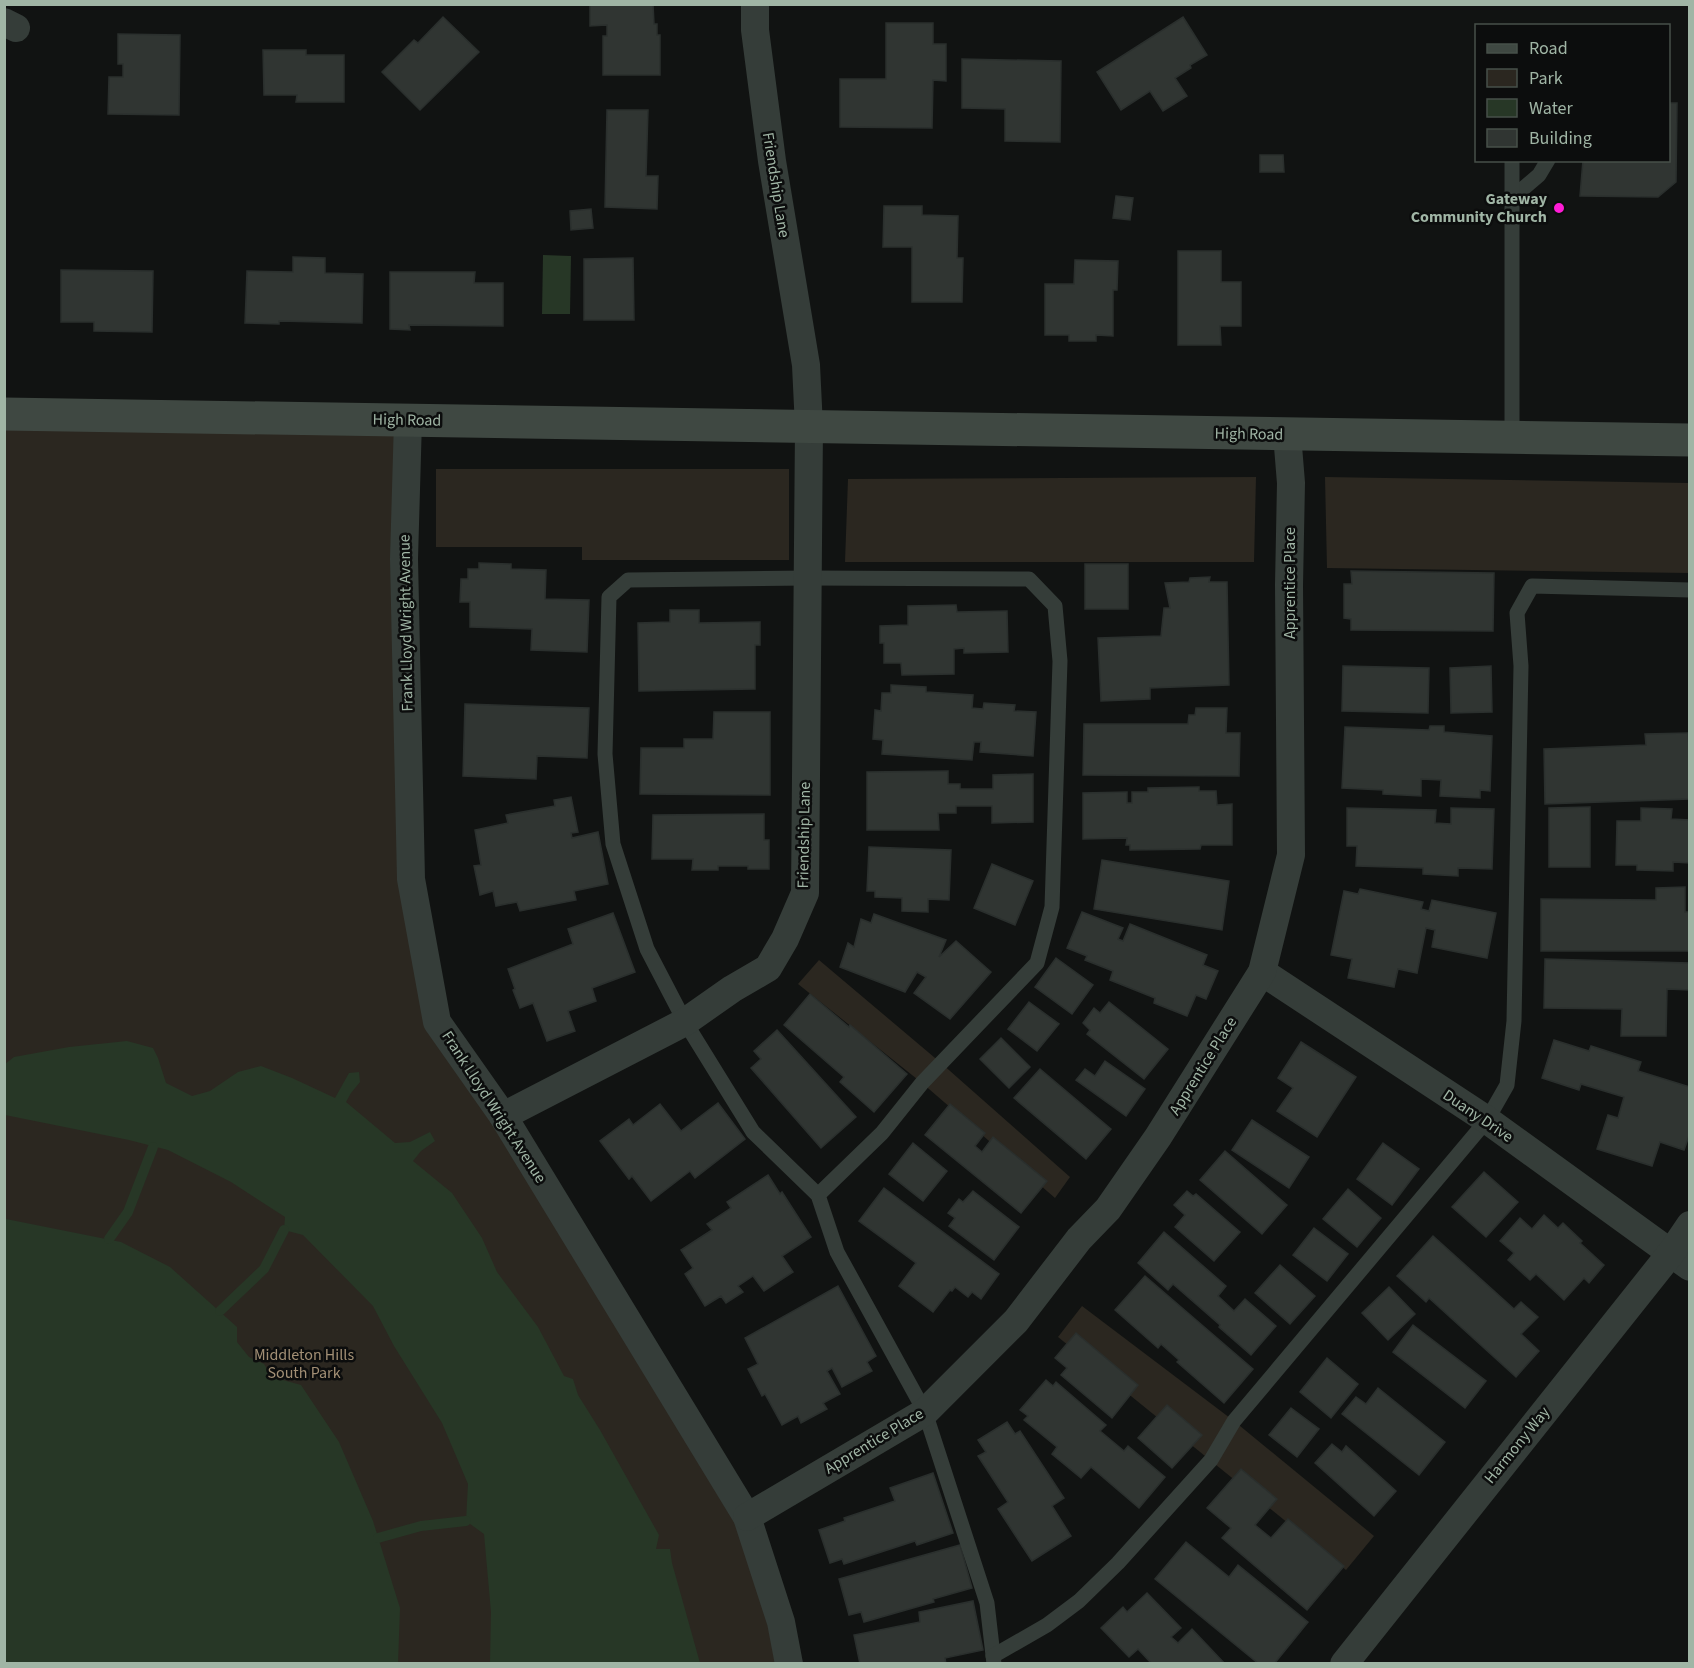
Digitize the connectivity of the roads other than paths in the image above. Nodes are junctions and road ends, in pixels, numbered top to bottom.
1 (755, 4) edge
2 (1512, 162) edge
3 (1547, 162) edge
4 (1512, 198) junction
5 (4, 414) edge
6 (408, 420) junction
7 (809, 427) junction
8 (1287, 434) junction
9 (1512, 438) junction
10 (1689, 440) edge
11 (808, 578) junction
12 (1689, 590) edge
13 (1262, 972) junction
14 (685, 1022) junction
15 (503, 1116) junction
16 (1487, 1120) junction
17 (818, 1195) junction
18 (1689, 1226) edge
19 (1680, 1260) edge
20 (925, 1412) junction
21 (747, 1517) junction
22 (993, 1660) edge
23 (789, 1664) edge
24 (1344, 1664) edge

1 - 7 street, Friendship Lane
2 - 4 lane
3 - 4 lane
4 - 9 lane
5 - 6 street, High Road
6 - 7 street, High Road
6 - 15 street, Frank Lloyd Wright Avenue
7 - 8 street, High Road
7 - 11 street, Friendship Lane
8 - 9 street, High Road
8 - 13 street, Apprentice Place
9 - 10 street, High Road
11 - 14 street, Friendship Lane
11 - 14 lane
11 - 17 lane
12 - 16 lane
13 - 16 street, Duany Drive
13 - 20 street, Apprentice Place
14 - 15 street, Friendship Lane
14 - 17 lane
15 - 21 street, Frank Lloyd Wright Avenue
16 - 19 street, Duany Drive
16 - 22 lane
17 - 20 lane
18 - 19 street, Harmony Way
19 - 24 street, Harmony Way
20 - 21 street, Apprentice Place
20 - 22 lane
21 - 23 street, Frank Lloyd Wright Avenue

